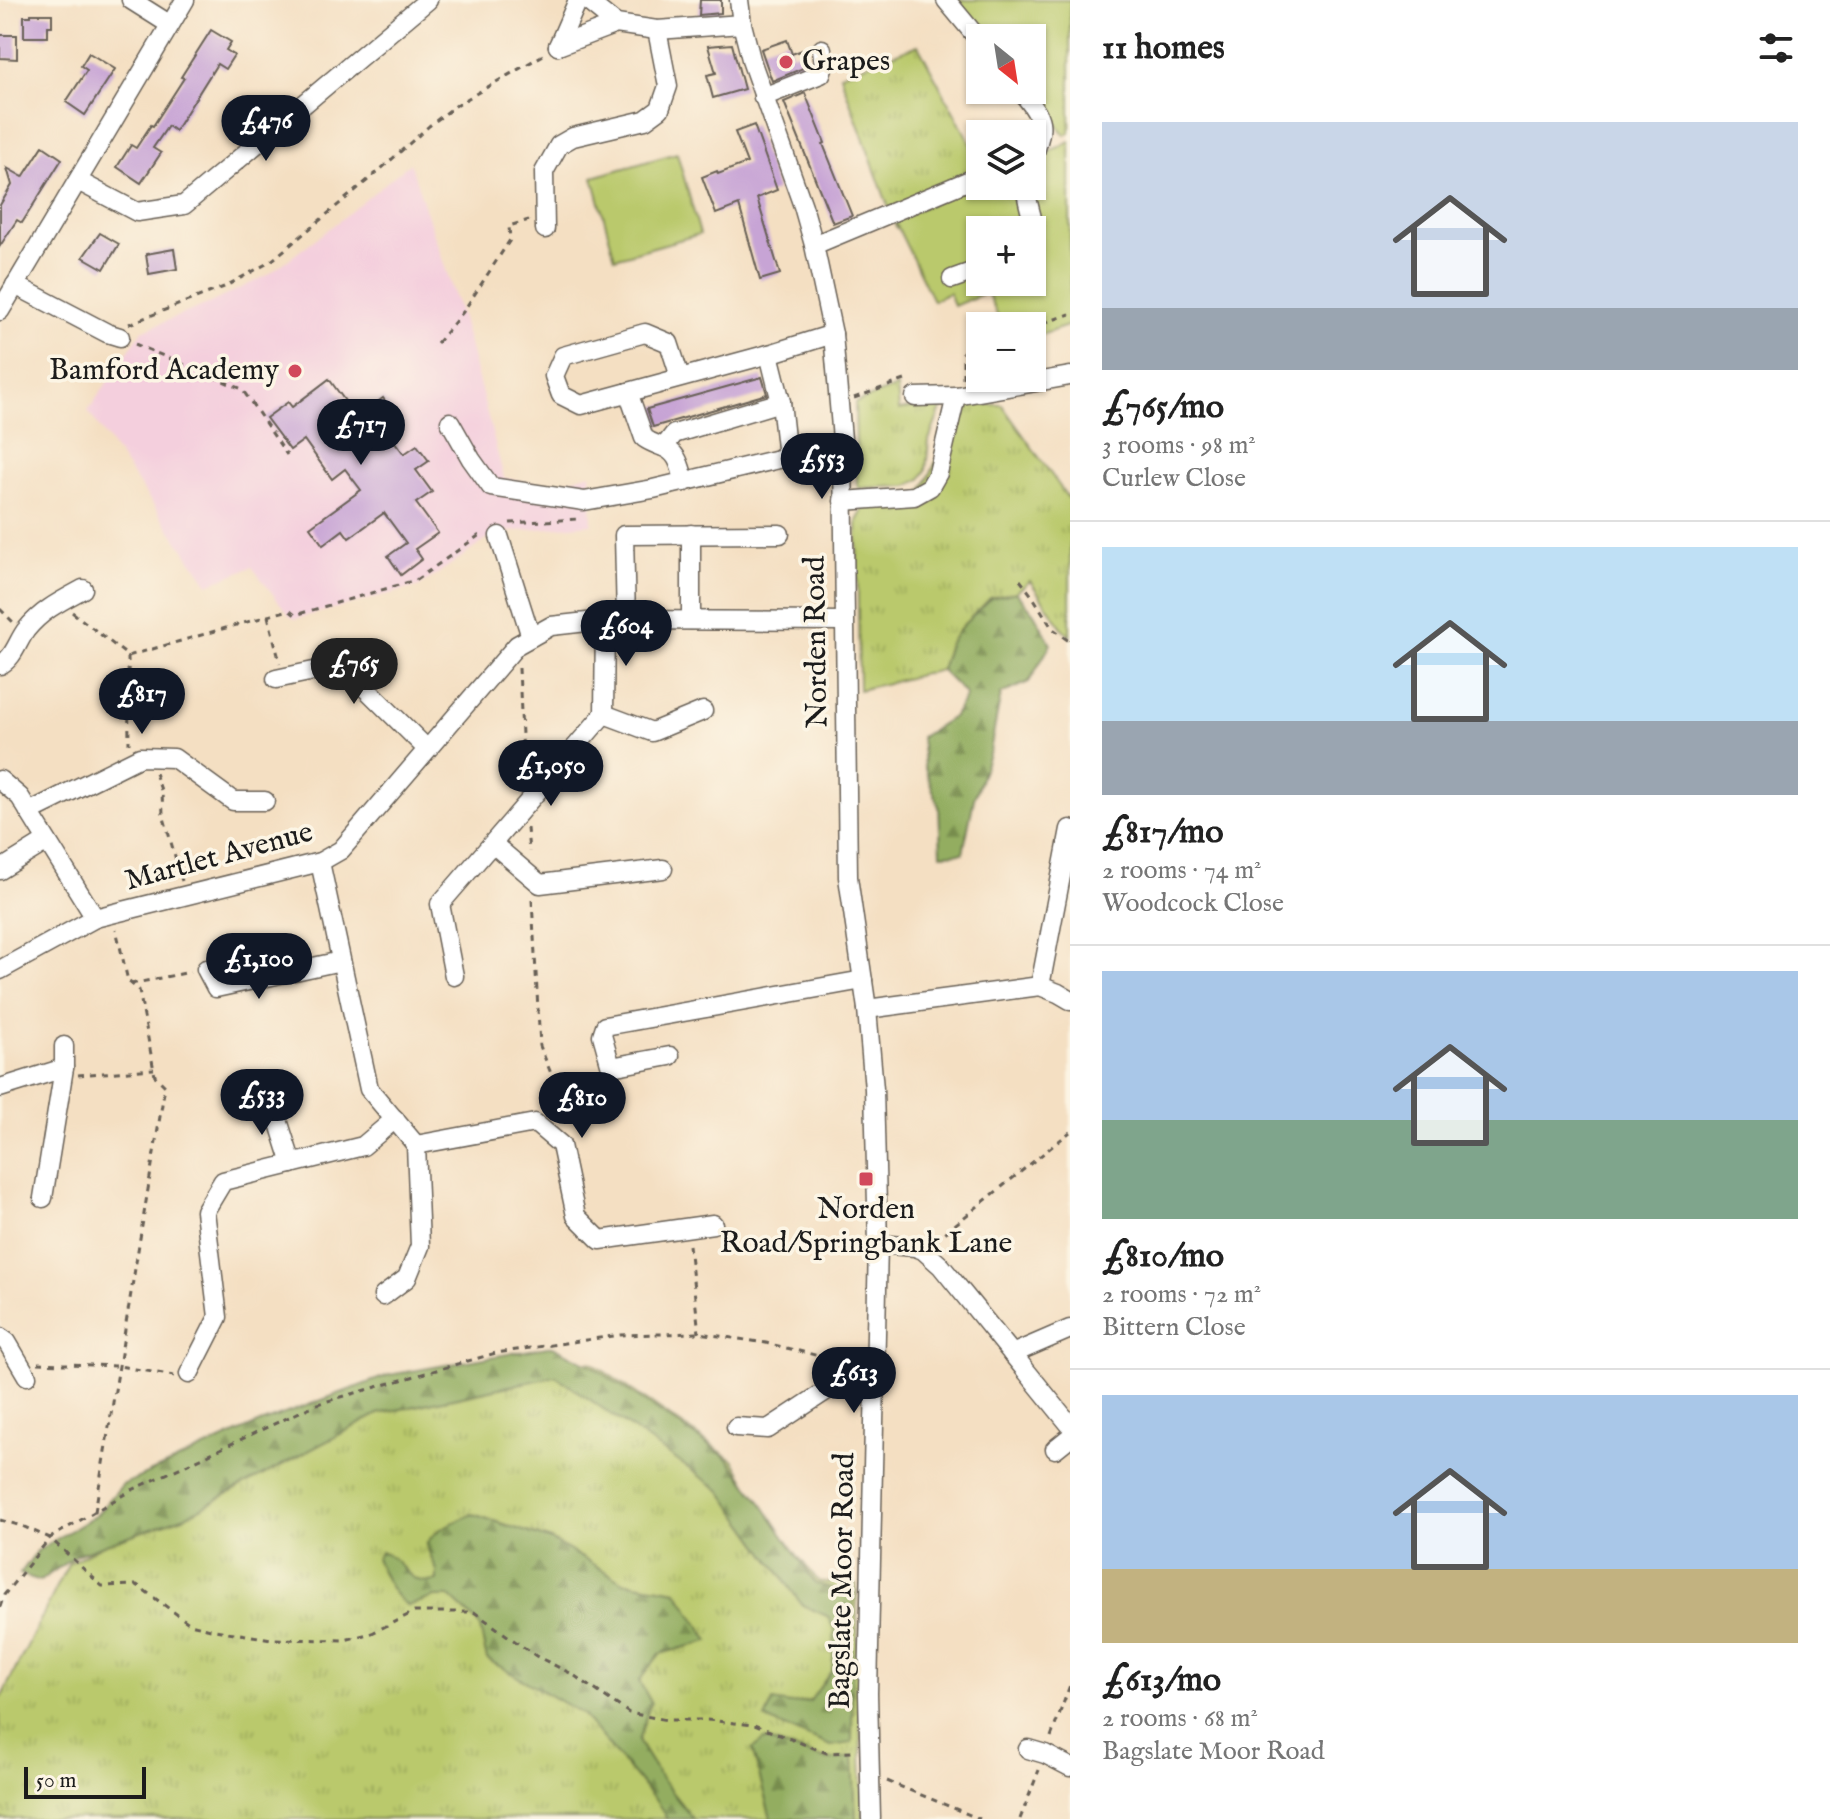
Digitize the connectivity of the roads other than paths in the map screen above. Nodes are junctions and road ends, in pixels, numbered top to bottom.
1 (131, 0) edge
2 (185, 0) edge
3 (428, 0) edge
4 (578, 0) edge
5 (586, 0) edge
6 (739, 0) edge
7 (946, 0) edge
8 (169, 24) junction
9 (616, 24) junction
10 (742, 24) junction
11 (966, 24) edge
12 (657, 30) junction
13 (822, 49) dead end
14 (763, 97) junction
15 (78, 181) junction
16 (966, 182) edge
17 (545, 222) road end
18 (814, 245) junction
19 (966, 274) edge
20 (952, 279) dead end
21 (15, 285) junction
22 (0, 311) edge
23 (833, 334) junction
24 (114, 335) road end
25 (769, 354) junction
26 (1070, 376) edge
27 (680, 377) junction
28 (628, 392) junction
29 (960, 395) junction
30 (915, 397) road end
31 (781, 402) junction
32 (450, 422) dead end
33 (664, 447) junction
34 (843, 451) junction
35 (787, 457) junction
36 (685, 482) junction
37 (843, 501) junction
38 (498, 531) road end
39 (691, 534) junction
40 (780, 534) dead end
41 (83, 589) dead end
42 (605, 620) junction
43 (626, 620) junction
44 (691, 620) junction
45 (844, 621) junction
46 (524, 641) junction
47 (0, 665) edge
48 (280, 678) road end
49 (703, 711) dead end
50 (604, 714) junction
51 (427, 749) junction
52 (0, 780) edge
53 (265, 801) dead end
54 (29, 812) junction
55 (1070, 829) edge
56 (47, 841) junction
57 (493, 844) junction
58 (320, 862) junction
59 (663, 869) dead end
60 (0, 870) edge
61 (103, 916) junction
62 (341, 961) junction
63 (206, 969) road end
64 (0, 970) edge
65 (454, 976) dead end
66 (863, 980) junction
67 (1040, 986) junction
68 (1070, 1000) edge
69 (867, 1009) junction
70 (64, 1046) dead end
71 (670, 1056) dead end
72 (64, 1072) junction
73 (0, 1088) edge
74 (271, 1098) dead end
75 (395, 1119) junction
76 (416, 1145) junction
77 (292, 1164) junction
78 (43, 1198) dead end
79 (713, 1224) dead end
80 (878, 1244) junction
81 (383, 1296) dead end
82 (1070, 1329) edge
83 (0, 1337) edge
84 (1012, 1354) junction
85 (23, 1369) road end
86 (189, 1374) road end
87 (875, 1377) junction
88 (1070, 1425) edge
89 (736, 1427) dead end
90 (1070, 1437) edge
91 (1055, 1449) dead end
92 (1036, 1751) road end
93 (1070, 1767) edge
94 (871, 1819) edge

1 - 8 street
2 - 8 street
3 - 15 street
4 - 9 street
5 - 9 street
6 - 10 street, Norden Road
7 - 11 street
8 - 15 street
9 - 12 street
10 - 12 street
10 - 14 street, Norden Road
12 - 17 street
13 - 14 street
14 - 18 street, Norden Road
15 - 21 street
16 - 18 street
18 - 23 street, Norden Road
19 - 20 street
21 - 22 street
21 - 24 street
23 - 25 street
23 - 34 street, Norden Road
25 - 27 street
25 - 31 street
26 - 29 street
27 - 28 street
27 - 28 street
28 - 33 street
29 - 30 street
29 - 37 street
31 - 33 street
31 - 35 street
32 - 36 street
33 - 36 street
34 - 35 street
34 - 37 street, Norden Road
35 - 36 street
37 - 45 street, Norden Road
38 - 46 street
39 - 40 street
39 - 43 street
39 - 44 street
41 - 47 street
42 - 43 street, Martlet Avenue
42 - 46 street, Martlet Avenue
42 - 50 street
43 - 44 street, Martlet Avenue
44 - 45 street, Martlet Avenue
45 - 66 street, Norden Road
46 - 51 street, Martlet Avenue
48 - 51 street
49 - 50 street
50 - 57 street
51 - 58 street, Martlet Avenue
52 - 54 street
53 - 54 street
54 - 56 street
55 - 67 street
56 - 60 street
56 - 61 street
57 - 59 street
57 - 65 street
58 - 61 street, Martlet Avenue
58 - 62 street
61 - 64 street, Martlet Avenue
62 - 63 street
62 - 75 street
66 - 69 street, Norden Road
66 - 71 street
67 - 68 street
67 - 69 street
69 - 80 street, Bagslate Moor Road
70 - 72 street
72 - 73 street
72 - 78 street
74 - 77 street
75 - 76 street
75 - 77 street
76 - 79 street
76 - 81 street
77 - 86 street
80 - 84 street
80 - 87 street, Bagslate Moor Road
82 - 84 street
83 - 85 street
84 - 88 street
87 - 89 street
87 - 94 street, Bagslate Moor Road
90 - 91 street
92 - 93 street

